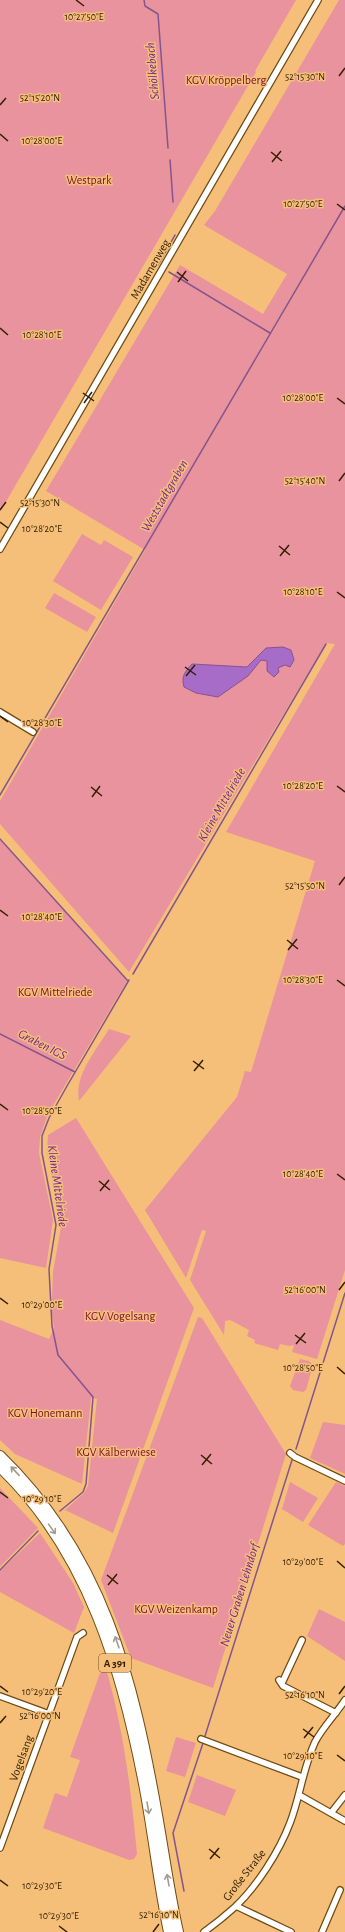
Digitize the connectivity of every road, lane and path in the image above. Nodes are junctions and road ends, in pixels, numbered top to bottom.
1 (318, 0) edge
2 (0, 550) edge
3 (0, 712) edge
4 (33, 732) dead end
5 (290, 1453) dead end
6 (0, 1456) edge
7 (0, 1467) edge
8 (345, 1481) edge
9 (83, 1633) dead end
10 (302, 1640) dead end
11 (0, 1696) edge
12 (345, 1700) edge
13 (336, 1713) junction
14 (49, 1714) junction
15 (201, 1739) dead end
16 (302, 1776) junction
17 (299, 1795) junction
18 (345, 1795) edge
19 (331, 1813) junction
20 (345, 1821) edge
21 (0, 1845) edge
22 (340, 1890) dead end
23 (236, 1906) junction
24 (175, 1918) junction
25 (169, 1932) edge
26 (178, 1932) edge
27 (182, 1932) edge
28 (204, 1932) edge
29 (291, 1932) edge
30 (322, 1932) edge

1 - 2 street, Madamenweg
3 - 4 street
5 - 8 street
24 -> 6 highway, A 391
7 -> 25 highway, A 391
9 - 14 street, Vogelsang
10 - 13 street
11 - 14 street
12 - 13 street, Große Straße
13 - 16 street, Große Straße
14 - 21 street, Vogelsang
15 - 16 street
16 - 17 street, Große Straße
17 - 19 street
17 - 23 street, Große Straße
18 - 19 street
19 - 20 street
22 - 30 street
23 - 28 street, Große Straße
23 - 29 street
24 - 26 highway, A 391
24 - 27 highway

